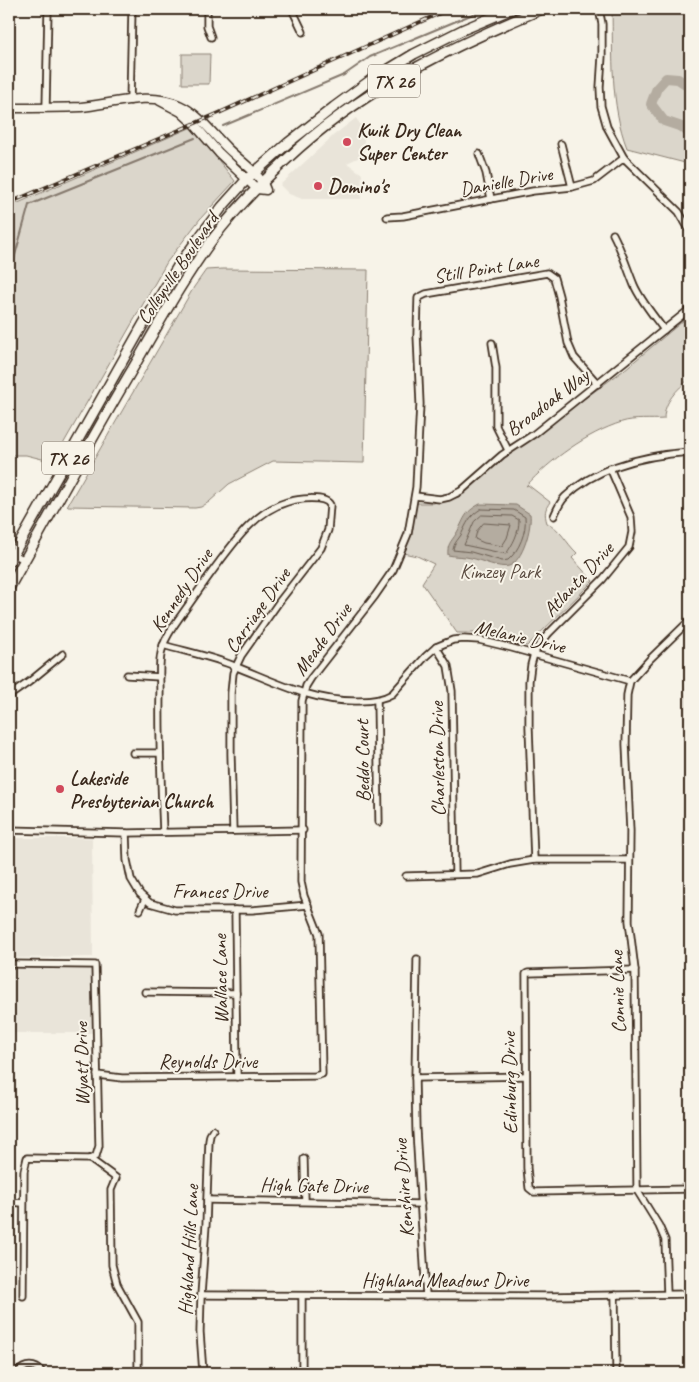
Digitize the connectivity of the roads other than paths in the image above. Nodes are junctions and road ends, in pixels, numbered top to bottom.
1 (132, 9) edge
2 (207, 9) edge
3 (292, 9) edge
4 (512, 9) edge
5 (542, 9) edge
6 (599, 9) edge
7 (48, 10) edge
8 (303, 32) dead end
9 (211, 37) dead end
10 (130, 101) junction
11 (9, 108) edge
12 (46, 108) junction
13 (561, 144) dead end
14 (479, 154) dead end
15 (624, 158) junction
16 (250, 176) junction
17 (260, 186) junction
18 (572, 187) junction
19 (491, 199) junction
20 (387, 217) dead end
21 (690, 230) edge
22 (613, 234) dead end
23 (426, 294) joint
24 (690, 309) edge
25 (664, 330) junction
26 (492, 342) dead end
27 (598, 384) junction
28 (108, 388) junction
29 (118, 393) junction
30 (508, 450) junction
31 (690, 452) edge
32 (610, 468) junction
33 (414, 496) junction
34 (274, 508) joint
35 (554, 516) dead end
36 (10, 558) edge
37 (22, 564) junction
38 (9, 588) edge
39 (690, 620) edge
40 (163, 645) junction
41 (436, 647) junction
42 (64, 654) dead end
43 (534, 654) junction
44 (236, 666) junction
45 (127, 675) dead end
46 (160, 677) junction
47 (630, 682) junction
48 (304, 694) junction
49 (9, 696) edge
50 (377, 700) junction
51 (160, 753) junction
52 (133, 754) dead end
53 (379, 822) dead end
54 (9, 830) edge
55 (302, 830) junction
56 (233, 831) junction
57 (163, 832) junction
58 (126, 833) junction
59 (534, 860) junction
60 (629, 860) junction
61 (455, 874) junction
62 (406, 876) dead end
63 (145, 899) junction
64 (308, 905) junction
65 (140, 910) dead end
66 (235, 910) junction
67 (417, 959) dead end
68 (9, 964) edge
69 (635, 970) junction
70 (145, 992) dead end
71 (236, 993) junction
72 (97, 1075) junction
73 (319, 1075) joint
74 (526, 1076) junction
75 (237, 1077) junction
76 (415, 1078) junction
77 (213, 1130) dead end
78 (90, 1159) junction
79 (304, 1160) dead end
80 (638, 1189) junction
81 (690, 1189) edge
82 (207, 1200) junction
83 (305, 1201) junction
84 (9, 1202) edge
85 (24, 1203) junction
86 (421, 1204) junction
87 (667, 1294) junction
88 (690, 1294) edge
89 (201, 1295) junction
90 (616, 1295) junction
91 (23, 1296) dead end
92 (302, 1296) junction
93 (426, 1296) junction
94 (9, 1369) edge
95 (18, 1373) edge
96 (42, 1373) edge
97 (138, 1373) edge
98 (203, 1373) edge
99 (302, 1373) edge
100 (616, 1373) edge

1 - 10 street
2 - 9 street
3 - 8 street
4 - 16 main road, Colleyville Boulevard / TX 26
5 - 17 main road, Colleyville Boulevard / TX 26
6 - 15 street
7 - 12 street
10 - 12 main road
10 - 16 main road
11 - 12 main road
13 - 18 street
14 - 19 street
15 - 18 street, Danielle Drive
15 - 21 street
16 - 17 main road
16 - 28 main road, Colleyville Boulevard / TX 26
17 - 29 main road, Colleyville Boulevard / TX 26
18 - 19 street, Danielle Drive
19 - 20 street, Danielle Drive
22 - 25 street
23 - 27 street, Still Point Lane
23 - 33 street, Meade Drive
24 - 25 street, Broadoak Way
25 - 27 street, Broadoak Way
26 - 30 street
27 - 30 street, Broadoak Way
28 - 29 main road
28 - 36 main road, Colleyville Boulevard / TX 26
29 - 37 main road, Colleyville Boulevard / TX 26
30 - 33 street, Broadoak Way
31 - 32 street
32 - 35 street
32 - 43 street, Atlanta Drive
33 - 48 street, Meade Drive
34 - 40 street, Kennedy Drive
34 - 44 street, Carriage Drive
36 - 37 street
36 - 37 street
37 - 38 main road, Colleyville Boulevard / TX 26
39 - 47 street
40 - 44 street, Melanie Drive
40 - 46 street, Kennedy Drive
41 - 43 street, Melanie Drive
41 - 50 street, Melanie Drive
41 - 61 street, Charleston Drive
42 - 49 street
43 - 47 street, Melanie Drive
43 - 59 street, Atlanta Drive
44 - 48 street, Melanie Drive
44 - 56 street, Carriage Drive
45 - 46 street
46 - 51 street, Kennedy Drive
47 - 60 street, Connie Lane
48 - 50 street, Melanie Drive
48 - 55 street, Meade Drive
50 - 53 street, Beddo Court
51 - 52 street
51 - 57 street, Kennedy Drive
54 - 58 street
55 - 56 street
55 - 64 street, Meade Drive
56 - 57 street
57 - 58 street
58 - 63 street, Frances Drive
59 - 60 street
59 - 61 street
60 - 69 street, Connie Lane
61 - 62 street
63 - 65 street
63 - 66 street, Frances Drive
64 - 66 street, Frances Drive
64 - 73 street, Meade Drive
66 - 71 street, Wallace Lane
67 - 76 street, Kenshire Drive
68 - 72 street, Wyatt Drive
69 - 74 street, Edinburg Drive
69 - 80 street, Connie Lane
70 - 71 street
71 - 75 street, Wallace Lane
72 - 75 street, Reynolds Drive
72 - 78 street, Wyatt Drive
73 - 75 street, Reynolds Drive
74 - 76 street
74 - 80 street, Edinburg Drive
76 - 86 street, Kenshire Drive
77 - 82 street, Highland Hills Lane
78 - 85 street
78 - 97 street
79 - 83 street
80 - 81 street
80 - 87 street, Connie Lane
82 - 83 street, High Gate Drive
82 - 89 street, Highland Hills Lane
83 - 86 street, High Gate Drive
84 - 85 street
85 - 91 street
86 - 93 street, Kenshire Drive
87 - 88 street, Highland Meadows Drive
87 - 90 street, Highland Meadows Drive
89 - 92 street, Highland Meadows Drive
89 - 98 street, Highland Hills Lane
90 - 93 street, Highland Meadows Drive
90 - 100 street
92 - 93 street, Highland Meadows Drive
92 - 99 street
94 - 95 street
95 - 96 street

